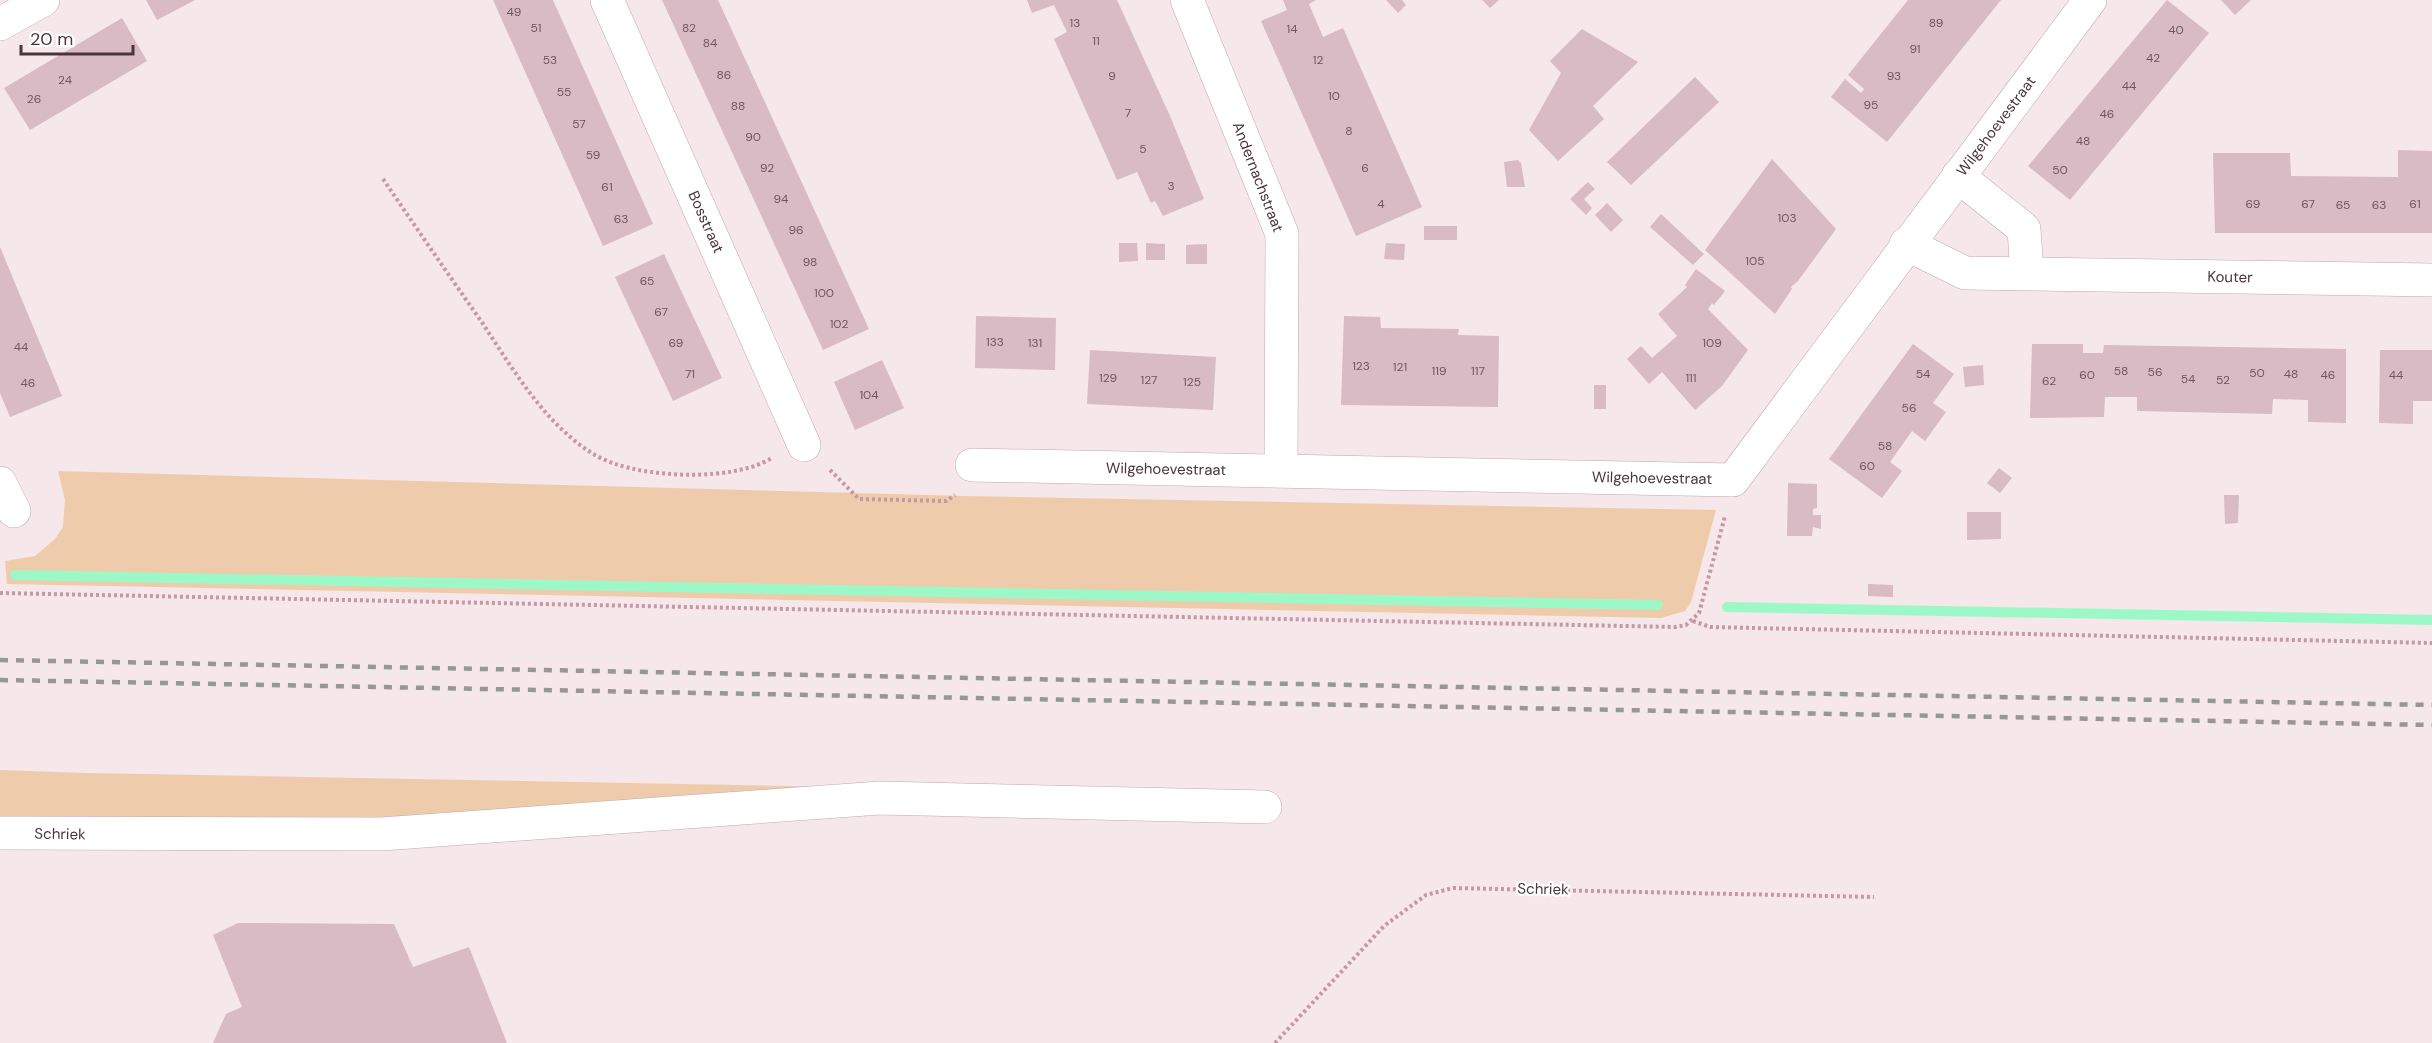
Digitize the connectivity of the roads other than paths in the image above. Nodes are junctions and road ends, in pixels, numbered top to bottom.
1 (43, 0) edge
2 (607, 0) edge
3 (1187, 0) edge
4 (2090, 0) edge
5 (0, 24) edge
6 (1958, 176) junction
7 (1906, 244) junction
8 (2027, 274) junction
9 (2432, 280) edge
10 (804, 445) road end
11 (1281, 471) junction
12 (968, 478) road end
13 (1265, 807) dead end
14 (0, 833) edge

1 - 5 street
2 - 10 street, Bosstraat
3 - 11 street, Andernachstraat
4 - 6 street, Wilgehoevestraat
6 - 7 street, Wilgehoevestraat
6 - 8 street
7 - 8 street, Kouter
7 - 11 street, Wilgehoevestraat
8 - 9 street, Kouter
11 - 12 street, Wilgehoevestraat
13 - 14 street, Schriek

